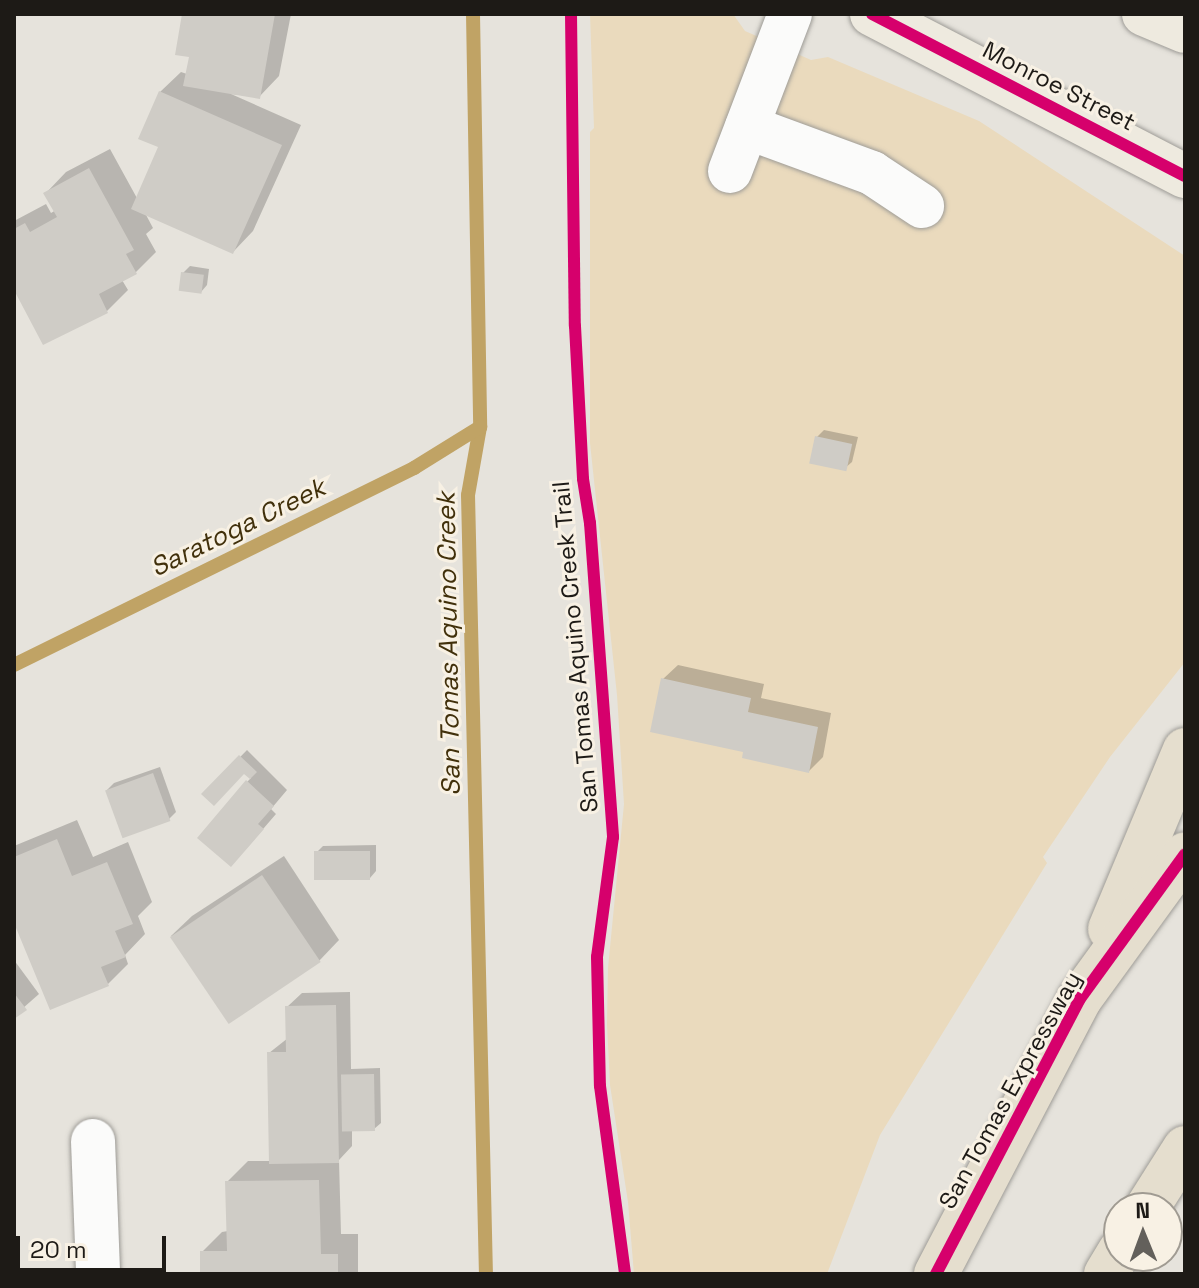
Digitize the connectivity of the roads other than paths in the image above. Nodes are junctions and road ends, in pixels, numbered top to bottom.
1 (790, 14) edge
2 (872, 14) edge
3 (1144, 14) edge
4 (1185, 31) edge
5 (747, 127) junction
6 (730, 171) dead end
7 (1185, 176) edge
8 (922, 206) dead end
9 (1185, 750) edge
10 (1185, 854) edge
11 (1079, 1000) junction
12 (93, 1141) dead end
13 (1185, 1148) edge
14 (1157, 1192) edge
15 (98, 1274) edge
16 (936, 1274) edge

1 - 5 street
2 - 7 main road, Monroe Street
3 - 4 main road
5 - 6 street
5 - 8 street
9 - 11 highway
10 - 11 highway, San Tomas Expressway
11 - 16 highway, San Tomas Expressway
12 - 15 street
13 - 14 highway

